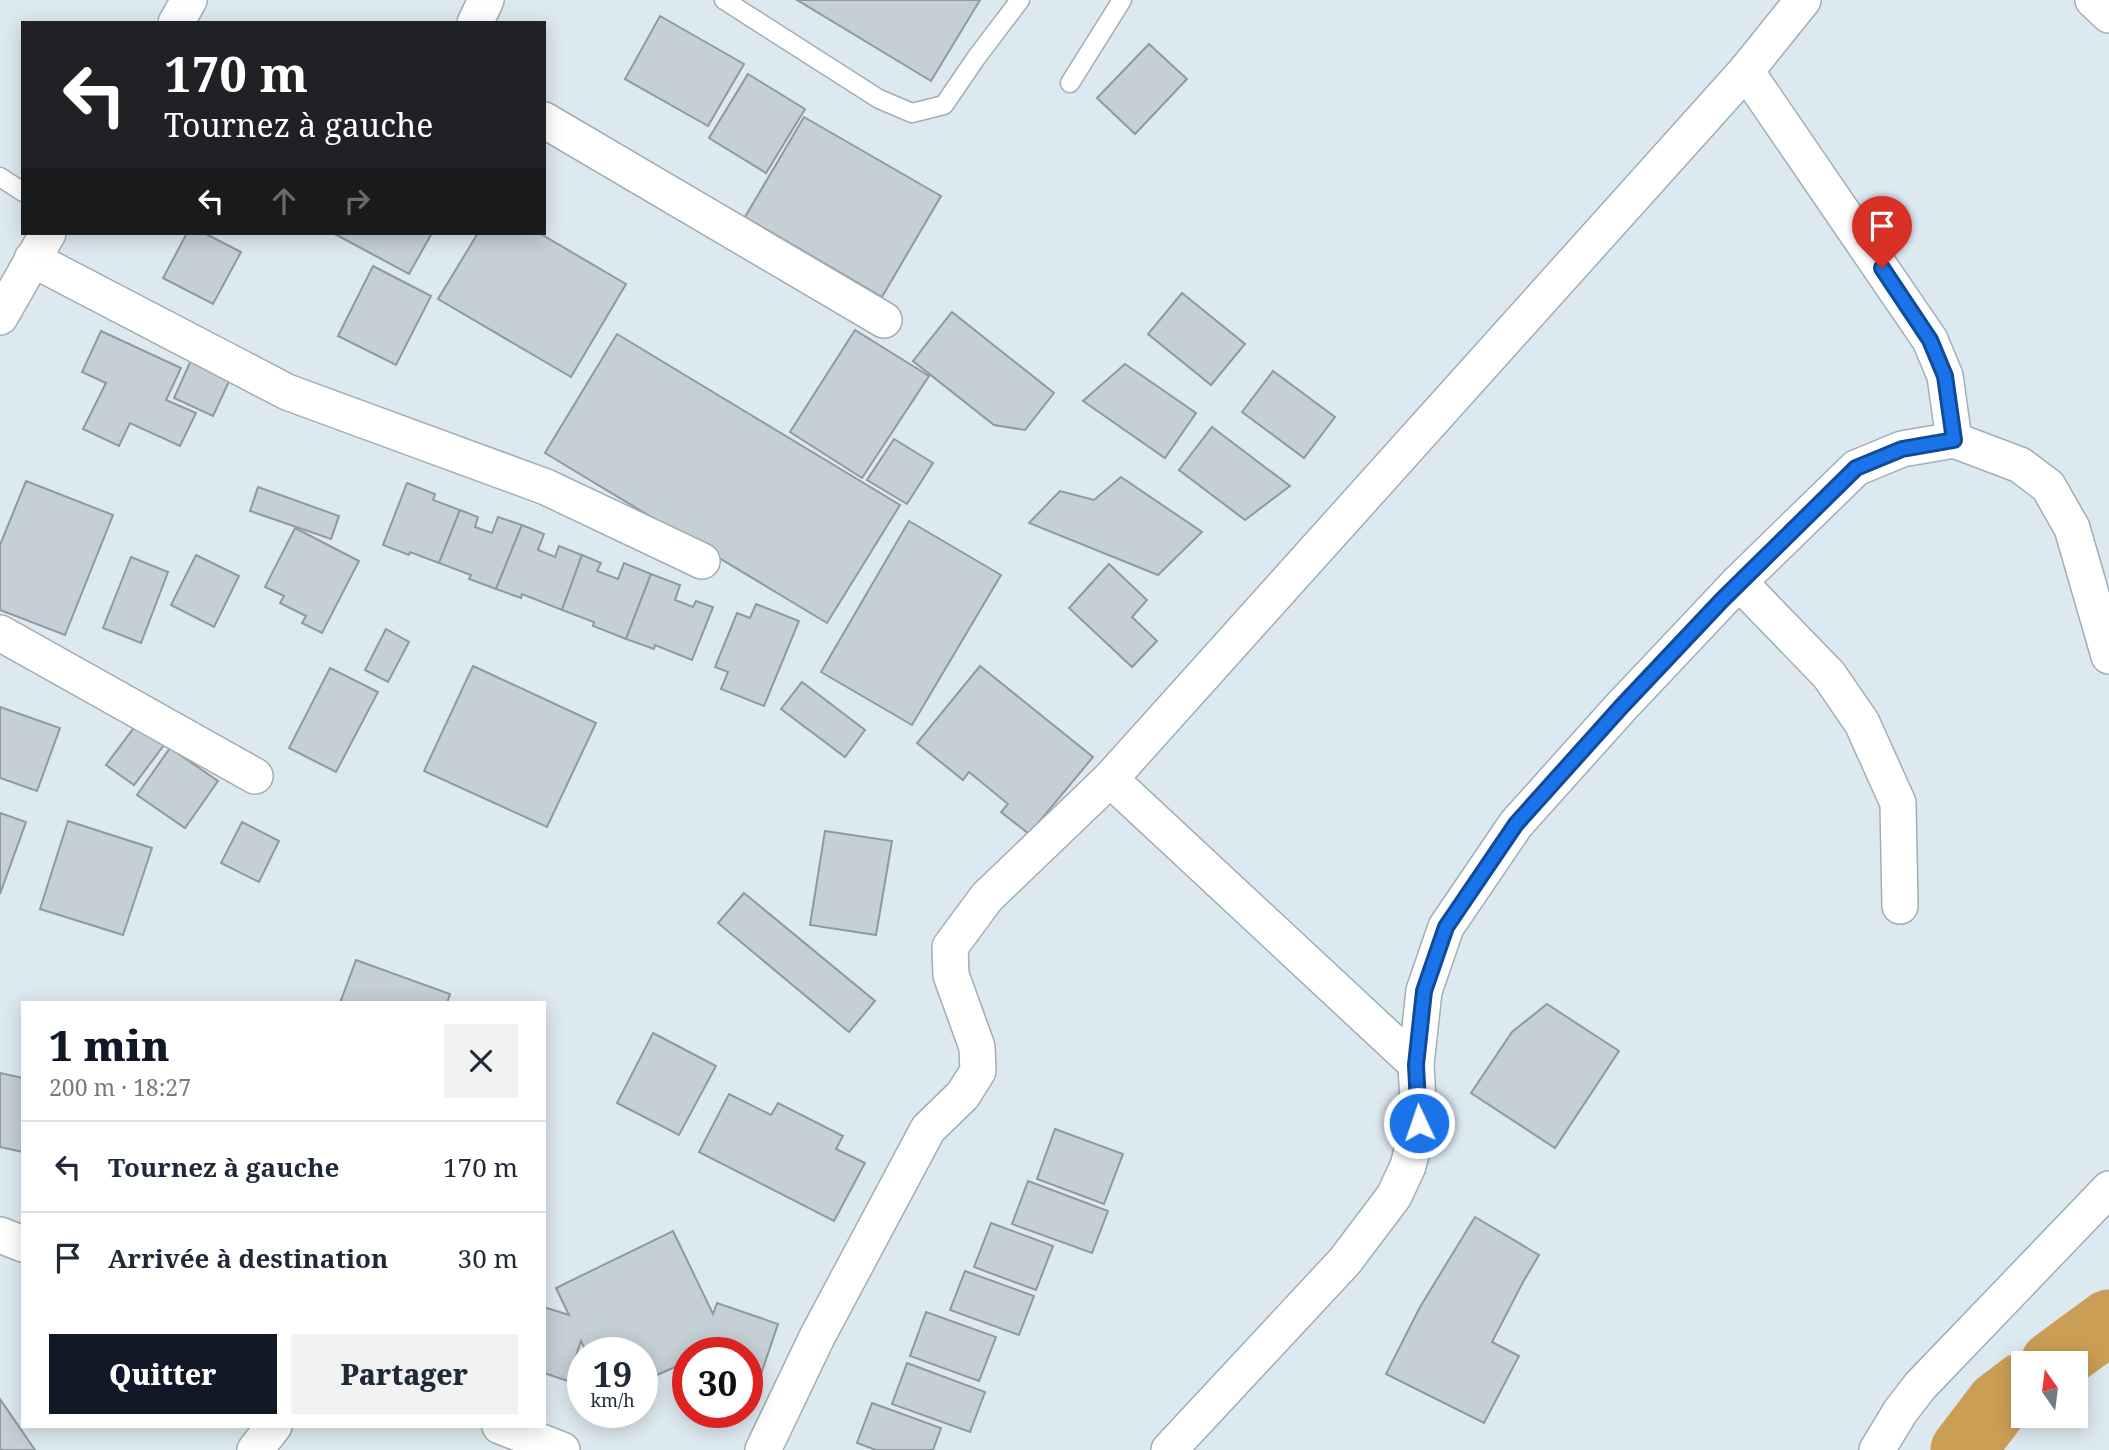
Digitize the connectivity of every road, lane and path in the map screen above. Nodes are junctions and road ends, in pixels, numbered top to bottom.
1 (189, 0) edge
2 (486, 0) edge
3 (724, 0) edge
4 (1020, 0) edge
5 (1803, 0) edge
6 (2093, 0) edge
7 (1115, 2) edge
8 (2109, 15) edge
9 (177, 21) edge
10 (476, 21) edge
11 (1746, 71) junction
12 (1070, 83) dead end
13 (546, 121) edge
14 (0, 177) edge
15 (21, 191) edge
16 (40, 246) edge
17 (0, 317) edge
18 (884, 320) dead end
19 (1954, 440) junction
20 (702, 561) dead end
21 (1739, 582) junction
22 (0, 633) edge
23 (2109, 656) edge
24 (255, 776) dead end
25 (1110, 779) junction
26 (1900, 906) dead end
27 (1416, 1065) junction
28 (2109, 1189) edge
29 (0, 1236) edge
30 (21, 1243) edge
31 (272, 1428) edge
32 (505, 1428) edge
33 (255, 1450) edge
34 (562, 1450) edge
35 (763, 1450) edge
36 (1169, 1450) edge
37 (1877, 1450) edge

1 - 9 street
2 - 10 street
3 - 4 lane
5 - 11 street
6 - 8 street
7 - 12 lane
11 - 19 street
11 - 25 street
13 - 18 street
14 - 15 lane
16 - 17 street
16 - 20 street
19 - 21 street
19 - 23 street
21 - 26 street
21 - 27 street
22 - 24 street
25 - 27 street
25 - 35 street
27 - 36 street
28 - 37 street
29 - 30 street
31 - 33 street
32 - 34 street

